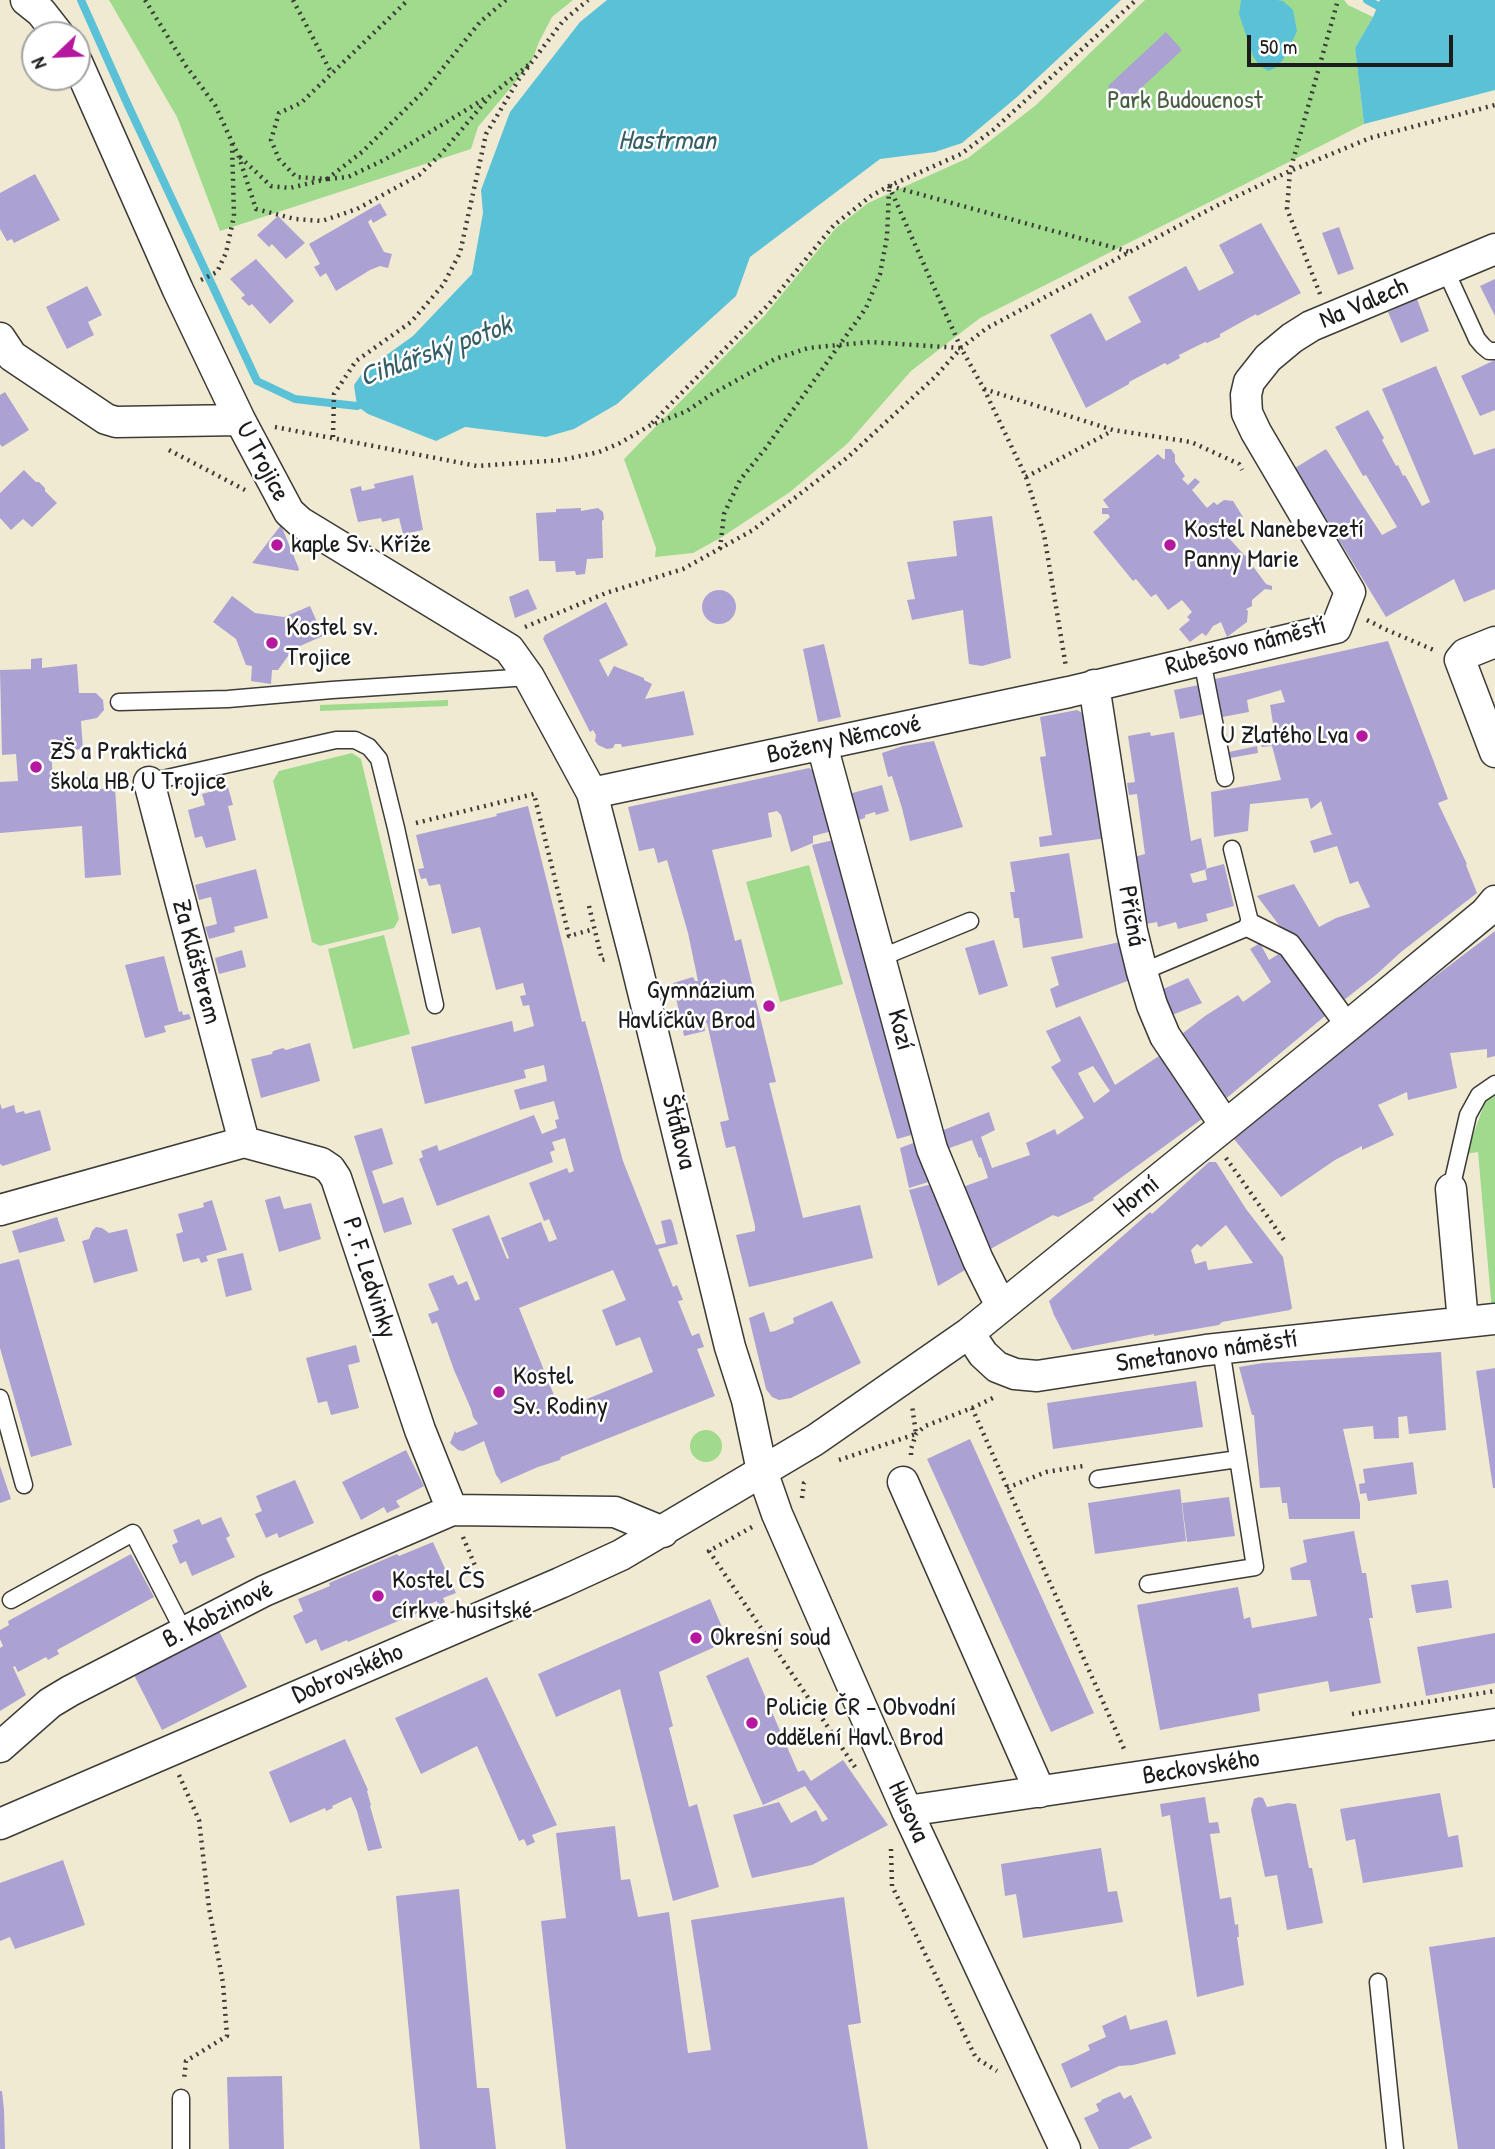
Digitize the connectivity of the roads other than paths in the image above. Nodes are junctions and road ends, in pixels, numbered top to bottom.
1 (26, 0) edge
2 (48, 21) edge
3 (90, 91) edge
4 (1495, 249) edge
5 (1445, 269) junction
6 (0, 338) edge
7 (1495, 351) edge
8 (1250, 382) joint
9 (240, 420) junction
10 (1495, 642) edge
11 (1202, 660) junction
12 (529, 677) junction
13 (1082, 689) junction
14 (119, 702) dead end
15 (822, 746) junction
16 (1495, 752) edge
17 (1226, 778) dead end
18 (149, 782) joint
19 (592, 793) junction
20 (1232, 849) dead end
21 (1495, 901) edge
22 (970, 921) dead end
23 (1251, 926) junction
24 (880, 958) junction
25 (1142, 972) junction
26 (435, 1005) dead end
27 (1348, 1026) junction
28 (1495, 1084) edge
29 (1225, 1125) junction
30 (244, 1142) junction
31 (1451, 1189) joint
32 (0, 1210) edge
33 (1001, 1306) junction
34 (1495, 1319) edge
35 (1463, 1322) junction
36 (969, 1333) junction
37 (1221, 1349) junction
38 (0, 1398) edge
39 (1238, 1459) junction
40 (762, 1471) junction
41 (1098, 1479) dead end
42 (904, 1482) road end
43 (24, 1485) dead end
44 (452, 1510) junction
45 (663, 1532) junction
46 (1147, 1584) dead end
47 (11, 1601) dead end
48 (184, 1632) junction
49 (1495, 1724) edge
50 (0, 1747) edge
51 (1040, 1792) junction
52 (907, 1811) junction
53 (0, 1824) edge
54 (1378, 1982) dead end
55 (181, 2098) road end
56 (181, 2149) edge
57 (1065, 2149) edge
58 (1395, 2149) edge

1 - 2 street
3 - 9 street, U Trojice
4 - 5 street, Na Valech
5 - 7 lane
5 - 8 street, Na Valech
6 - 9 street
8 - 11 street, Rubešovo náměstí
9 - 12 street, U Trojice
10 - 16 street
11 - 13 street, Rubešovo náměstí
11 - 17 lane
12 - 14 lane
12 - 19 street, U Trojice
13 - 15 street, Boženy Němcové
13 - 25 street, Příčná
15 - 19 street, Boženy Němcové
15 - 24 street, Kozí
18 - 26 lane
18 - 30 street, Za Klášterem
19 - 40 street, Štáflova
20 - 23 lane
21 - 27 street, Horní
22 - 24 lane
23 - 25 lane
23 - 27 street
24 - 33 street, Kozí
25 - 29 street, Příčná
27 - 29 street, Horní
28 - 31 lane
29 - 33 street, Horní
30 - 32 street
30 - 44 street, P. F. Ledvinky
31 - 35 street
33 - 36 street, Horní
34 - 35 street, Smetanovo náměstí
35 - 37 street, Smetanovo náměstí
36 - 37 street, Smetanovo náměstí
36 - 40 street, Horní
37 - 39 lane
38 - 43 lane
39 - 41 lane
39 - 46 lane
40 - 45 street, Dobrovského
40 - 52 street, Husova
42 - 51 street
44 - 45 street
44 - 48 street, B. Kobzinové
45 - 53 street, Dobrovského
47 - 48 lane
48 - 50 street, B. Kobzinové
49 - 51 street, Beckovského
51 - 52 street, Beckovského
52 - 57 street, Husova
54 - 58 lane
55 - 56 lane

